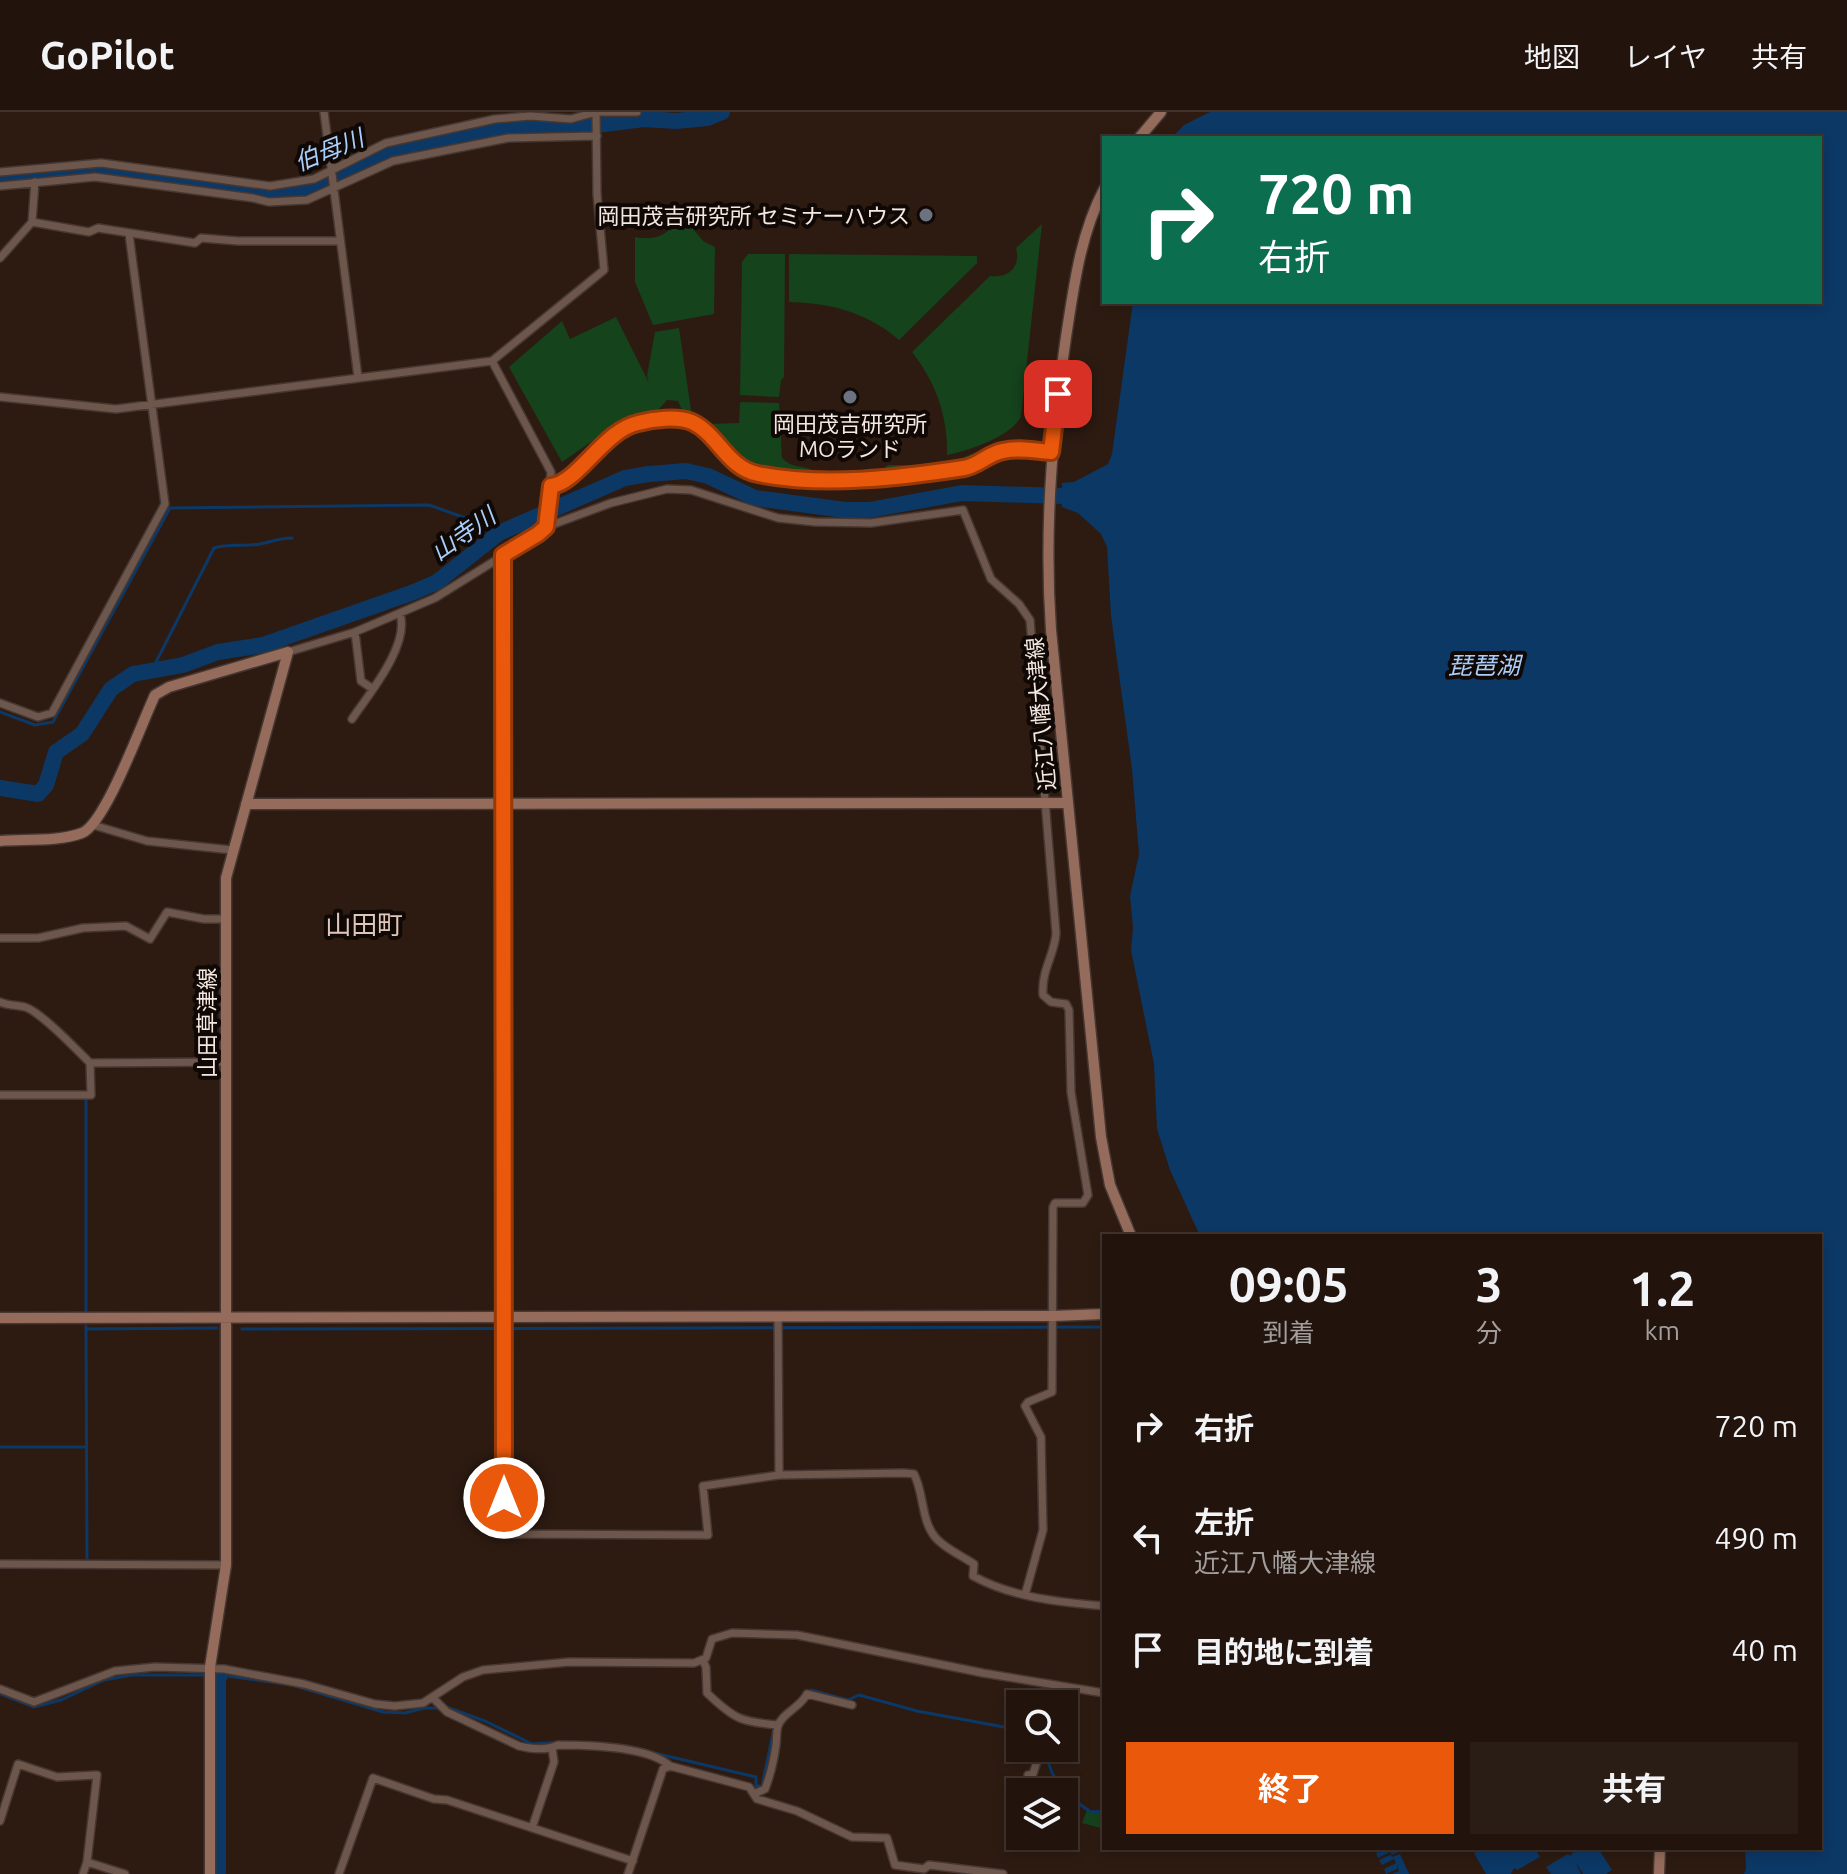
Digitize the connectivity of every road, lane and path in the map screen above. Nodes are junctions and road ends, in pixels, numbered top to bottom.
1 (324, 112) edge
2 (596, 112) edge
3 (637, 112) edge
4 (1161, 112) edge
5 (597, 136) junction
6 (1141, 136) edge
7 (332, 171) junction
8 (0, 172) edge
9 (206, 178) junction
10 (35, 182) junction
11 (333, 185) junction
12 (0, 186) edge
13 (204, 191) junction
14 (1102, 193) edge
15 (32, 222) junction
16 (129, 234) junction
17 (340, 241) junction
18 (0, 258) edge
19 (492, 361) junction
20 (358, 377) junction
21 (0, 397) edge
22 (151, 404) junction
23 (1051, 452) junction
24 (551, 486) junction
25 (546, 524) junction
26 (503, 555) junction
27 (400, 614) junction
28 (355, 632) junction
29 (288, 652) junction
30 (373, 689) junction
31 (0, 703) edge
32 (352, 719) dead end
33 (503, 803) junction
34 (1045, 803) junction
35 (1068, 803) junction
36 (246, 804) junction
37 (93, 825) junction
38 (0, 841) edge
39 (232, 850) junction
40 (226, 919) junction
41 (0, 938) edge
42 (0, 1002) edge
43 (226, 1062) junction
44 (90, 1063) junction
45 (0, 1095) edge
46 (1130, 1234) edge
47 (1102, 1314) edge
48 (226, 1316) junction
49 (0, 1318) edge
50 (778, 1324) junction
51 (504, 1325) junction
52 (1053, 1325) junction
53 (779, 1475) junction
54 (0, 1564) edge
55 (226, 1565) junction
56 (1025, 1595) junction
57 (1102, 1606) edge
58 (703, 1661) junction
59 (210, 1667) junction
60 (0, 1689) edge
61 (1102, 1693) edge
62 (432, 1697) junction
63 (852, 1705) dead end
64 (778, 1725) junction
65 (552, 1748) junction
66 (1037, 1762) edge
67 (670, 1766) junction
68 (1028, 1775) dead end
69 (754, 1794) junction
70 (0, 1821) edge
71 (532, 1828) junction
72 (1660, 1850) edge
73 (633, 1861) junction
74 (87, 1862) junction
75 (923, 1872) edge
76 (83, 1874) edge
77 (125, 1874) edge
78 (210, 1874) edge
79 (339, 1874) edge
80 (628, 1874) edge
81 (1003, 1874) edge
82 (1659, 1874) edge

1 - 7 street
2 - 3 street
2 - 5 street
2 - 7 street
4 - 6 street
5 - 11 street
5 - 19 street
7 - 9 street
7 - 11 street
8 - 9 street
9 - 13 street
10 - 12 street
10 - 13 street
10 - 15 street
11 - 13 street
11 - 17 street
14 - 23 street, 近江八幡大津線
15 - 16 street
15 - 18 street
16 - 17 street
16 - 22 street
17 - 20 street
19 - 20 street
19 - 24 street
20 - 22 street
21 - 22 street
22 - 31 street
23 - 24 street
23 - 35 street, 近江八幡大津線
24 - 25 street
25 - 26 street
25 - 34 street
26 - 27 street
26 - 33 street
27 - 28 street
27 - 30 street
28 - 29 street
28 - 30 street
29 - 36 street, 山田草津線
29 - 37 street
30 - 32 street
33 - 34 street
33 - 36 street
33 - 51 street
34 - 35 street
34 - 52 street
35 - 46 street, 近江八幡大津線
36 - 39 street, 山田草津線
37 - 38 street
37 - 39 street
39 - 40 street, 山田草津線
40 - 41 street
40 - 43 street, 山田草津線
42 - 44 street
43 - 44 street
43 - 48 street, 山田草津線
44 - 45 street
47 - 52 street
48 - 49 street
48 - 51 street
48 - 55 street, 山田草津線
50 - 51 street
50 - 52 street
50 - 53 street
51 - 53 street
52 - 56 street
53 - 56 street
54 - 55 street
55 - 59 street, 山田草津線
56 - 57 street
58 - 61 street
58 - 62 street
58 - 64 street
59 - 60 street
59 - 62 street
59 - 78 street, 山田草津線
62 - 65 street
63 - 64 street
64 - 69 street
65 - 67 street
65 - 71 street
66 - 68 street
67 - 69 street
67 - 73 street
69 - 75 street
70 - 74 street
71 - 73 street
71 - 79 street
72 - 82 street
73 - 80 street
74 - 76 street
74 - 77 street
75 - 81 street

